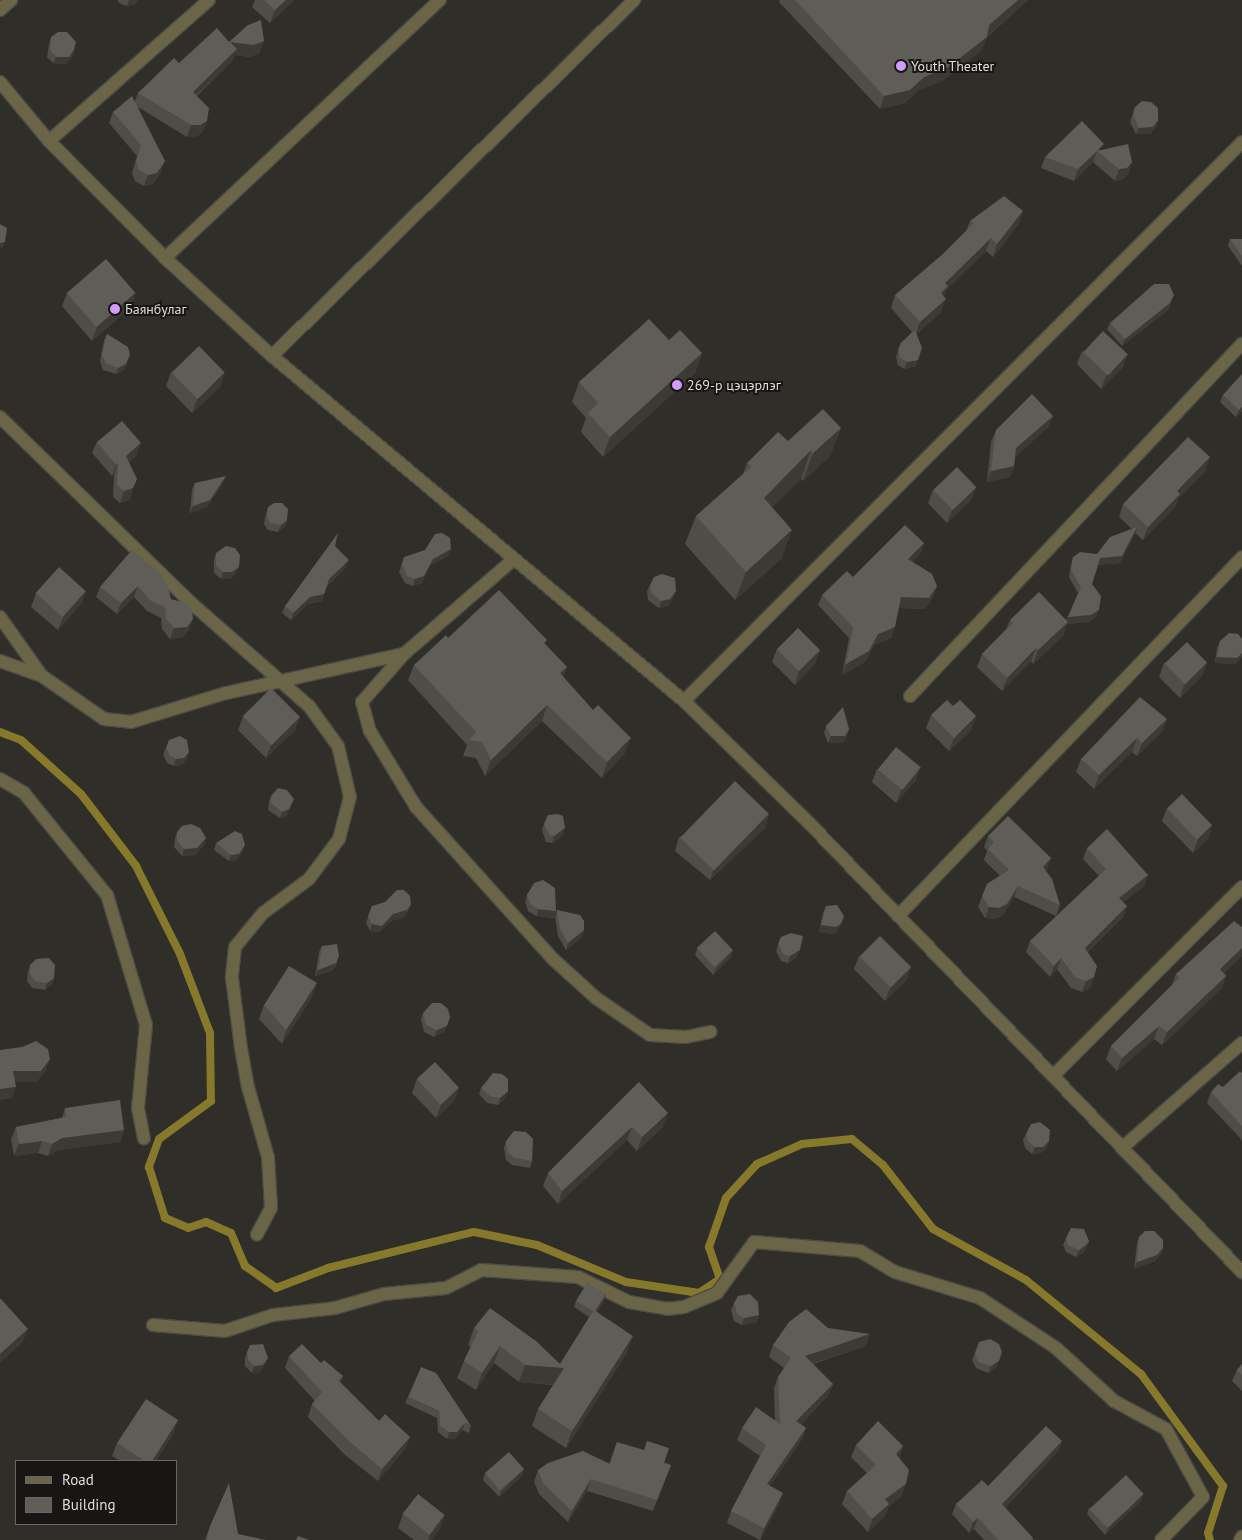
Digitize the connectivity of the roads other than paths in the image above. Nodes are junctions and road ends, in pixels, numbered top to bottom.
1 (11, 0) edge
2 (209, 0) edge
3 (440, 0) edge
4 (634, 0) edge
5 (0, 10) edge
6 (0, 82) edge
7 (49, 141) junction
8 (1242, 142) edge
9 (165, 258) junction
10 (1242, 344) edge
11 (272, 356) junction
12 (0, 416) edge
13 (1242, 557) edge
14 (512, 560) junction
15 (0, 617) edge
16 (404, 654) junction
17 (0, 662) edge
18 (42, 676) junction
19 (281, 680) junction
20 (910, 696) dead end
21 (684, 701) junction
22 (0, 779) edge
23 (1242, 887) edge
24 (898, 916) junction
25 (710, 1032) dead end
26 (1242, 1043) edge
27 (1054, 1075) junction
28 (144, 1138) dead end
29 (1122, 1147) junction
30 (258, 1234) dead end
31 (1242, 1272) edge
32 (152, 1325) dead end
33 (1161, 1540) edge

1 - 5 street
2 - 7 street
3 - 9 street
4 - 11 street
6 - 7 street
7 - 9 street
8 - 21 street
9 - 11 street
10 - 20 street
11 - 14 street
12 - 19 street
13 - 24 street
14 - 16 street
14 - 21 street
15 - 18 street
16 - 19 street
16 - 25 street
17 - 18 street
18 - 19 street
19 - 30 street
21 - 24 street
22 - 28 street
23 - 27 street
24 - 27 street
26 - 29 street
27 - 29 street
29 - 31 street
32 - 33 street

